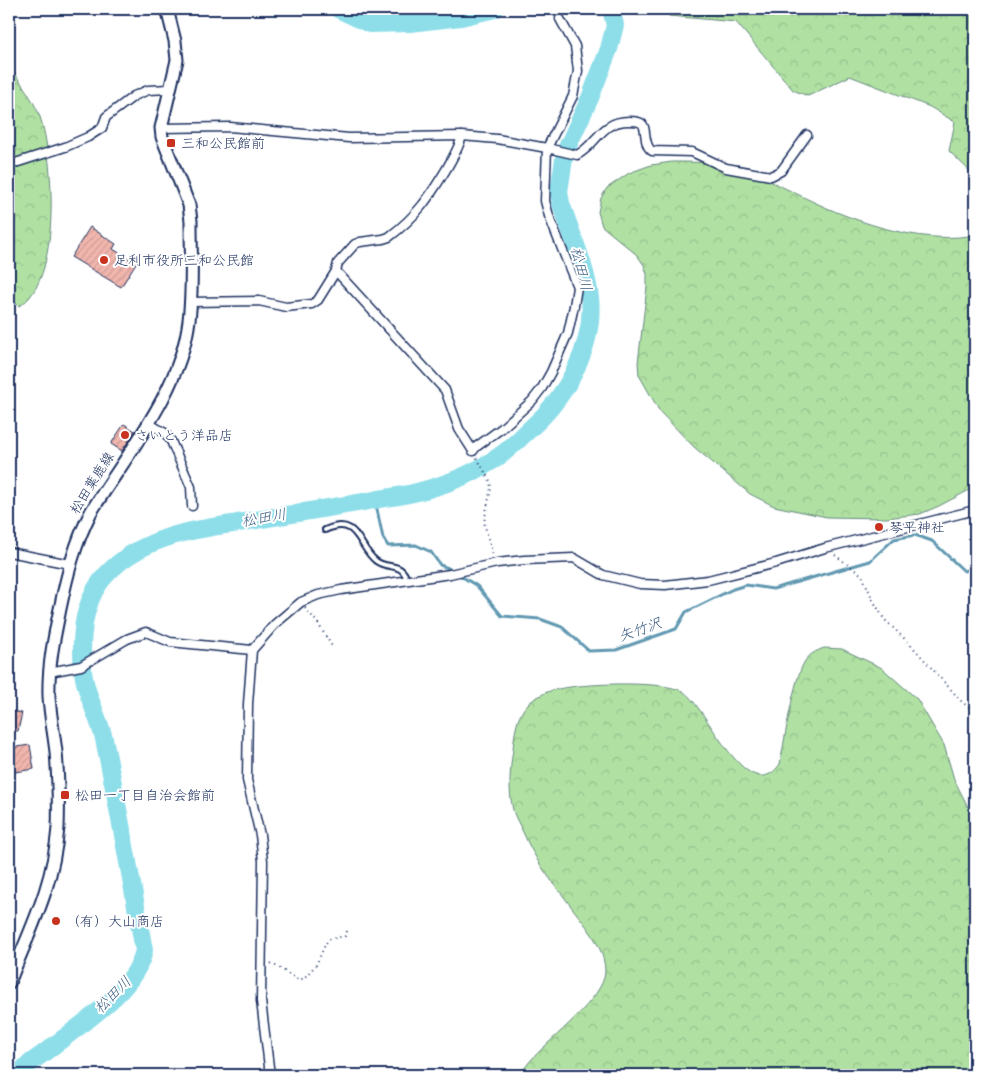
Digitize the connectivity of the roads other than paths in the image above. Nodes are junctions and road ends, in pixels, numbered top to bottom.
1 (167, 9) edge
2 (560, 18) dead end
3 (170, 89) junction
4 (161, 128) junction
5 (807, 135) dead end
6 (462, 136) junction
7 (548, 148) junction
8 (9, 165) edge
9 (336, 271) junction
10 (190, 302) junction
11 (148, 423) junction
12 (192, 506) dead end
13 (975, 510) edge
14 (324, 530) dead end
15 (9, 552) edge
16 (70, 564) junction
17 (406, 581) junction
18 (252, 650) junction
19 (49, 672) junction
20 (9, 979) edge
21 (270, 1075) edge

1 - 3 main road, 松田葉鹿線
2 - 7 street
3 - 4 main road, 松田葉鹿線
3 - 8 street
4 - 6 street
4 - 10 main road, 松田葉鹿線
5 - 7 street
6 - 7 street
6 - 9 street
7 - 9 street
9 - 10 street
10 - 11 main road, 松田葉鹿線
11 - 12 street
11 - 16 main road, 松田葉鹿線
13 - 17 street
14 - 17 lane
15 - 16 street
16 - 19 main road, 松田葉鹿線
17 - 18 street
18 - 19 street
18 - 21 street
19 - 20 main road, 松田葉鹿線

